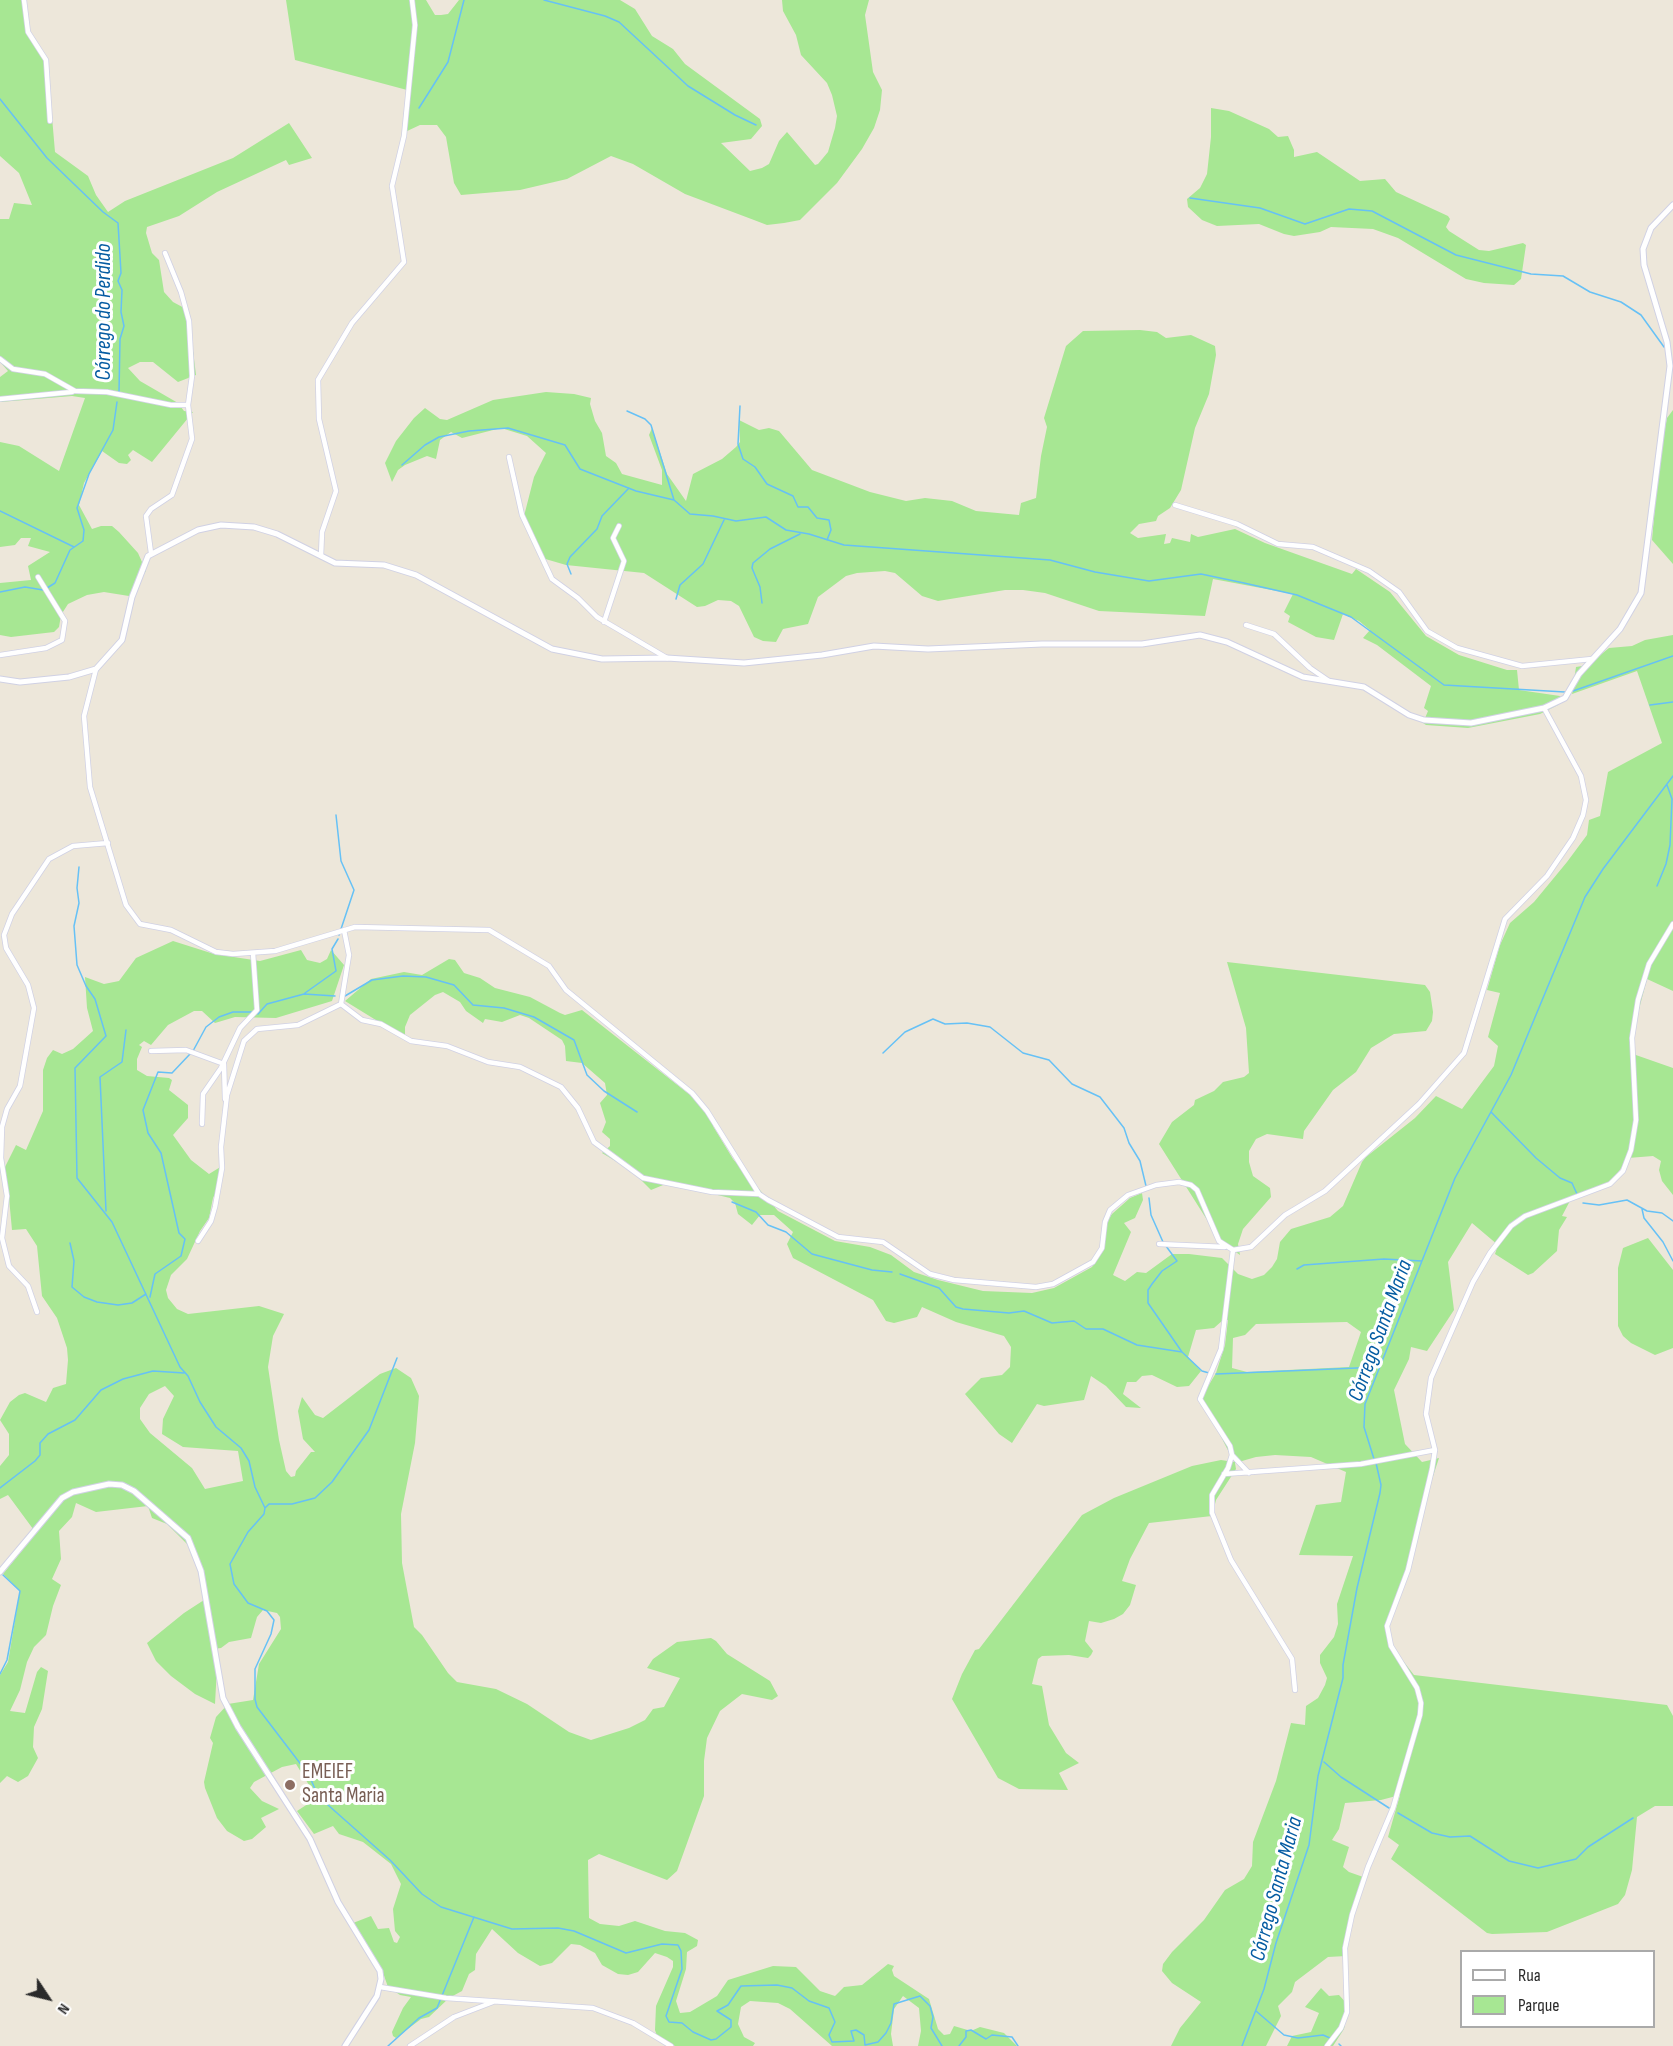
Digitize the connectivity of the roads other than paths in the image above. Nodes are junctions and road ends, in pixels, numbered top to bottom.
1 (24, 0) edge
2 (412, 0) edge
3 (50, 121) dead end
4 (1673, 205) edge
5 (165, 253) dead end
6 (0, 359) edge
7 (75, 391) junction
8 (0, 399) edge
9 (188, 405) junction
10 (509, 457) dead end
11 (1175, 505) dead end
12 (618, 526) dead end
13 (151, 553) junction
14 (321, 556) junction
15 (38, 578) dead end
16 (604, 622) junction
17 (1245, 625) dead end
18 (0, 655) edge
19 (667, 658) junction
20 (1592, 659) junction
21 (96, 669) junction
22 (0, 679) edge
23 (1331, 682) junction
24 (1544, 708) junction
25 (108, 843) junction
26 (1673, 924) edge
27 (344, 930) junction
28 (2, 942) edge
29 (253, 953) junction
30 (340, 1004) junction
31 (151, 1051) dead end
32 (224, 1064) junction
33 (226, 1102) junction
34 (202, 1124) dead end
35 (759, 1194) junction
36 (198, 1241) dead end
37 (1159, 1244) dead end
38 (1231, 1249) junction
39 (37, 1312) dead end
40 (1434, 1450) junction
41 (1232, 1455) junction
42 (1249, 1473) junction
43 (1224, 1474) junction
44 (0, 1572) edge
45 (1295, 1689) dead end
46 (380, 1987) junction
47 (499, 2001) junction
48 (345, 2046) edge
49 (410, 2046) edge
50 (671, 2046) edge
51 (1327, 2046) edge

1 - 3 street
2 - 14 street
4 - 20 street
5 - 9 street
6 - 7 street
7 - 8 street
7 - 9 street
9 - 13 street
10 - 16 street
11 - 20 street
12 - 16 street
13 - 14 street
13 - 21 street
14 - 19 street
15 - 18 street
16 - 19 street
17 - 23 street
19 - 23 street
20 - 24 street
21 - 22 street
21 - 25 street
23 - 24 street
24 - 38 street
25 - 28 street
25 - 29 street
26 - 40 street
27 - 29 street
27 - 30 street
27 - 35 street
28 - 39 street
29 - 32 street
30 - 33 street
30 - 35 street
31 - 32 street
32 - 33 street
32 - 34 street
33 - 36 street
35 - 38 street
37 - 38 street
38 - 41 street
40 - 42 street
40 - 51 street
41 - 42 street
41 - 43 street
42 - 43 street
43 - 45 street
44 - 46 street
46 - 47 street
46 - 48 street
47 - 49 street
47 - 50 street

